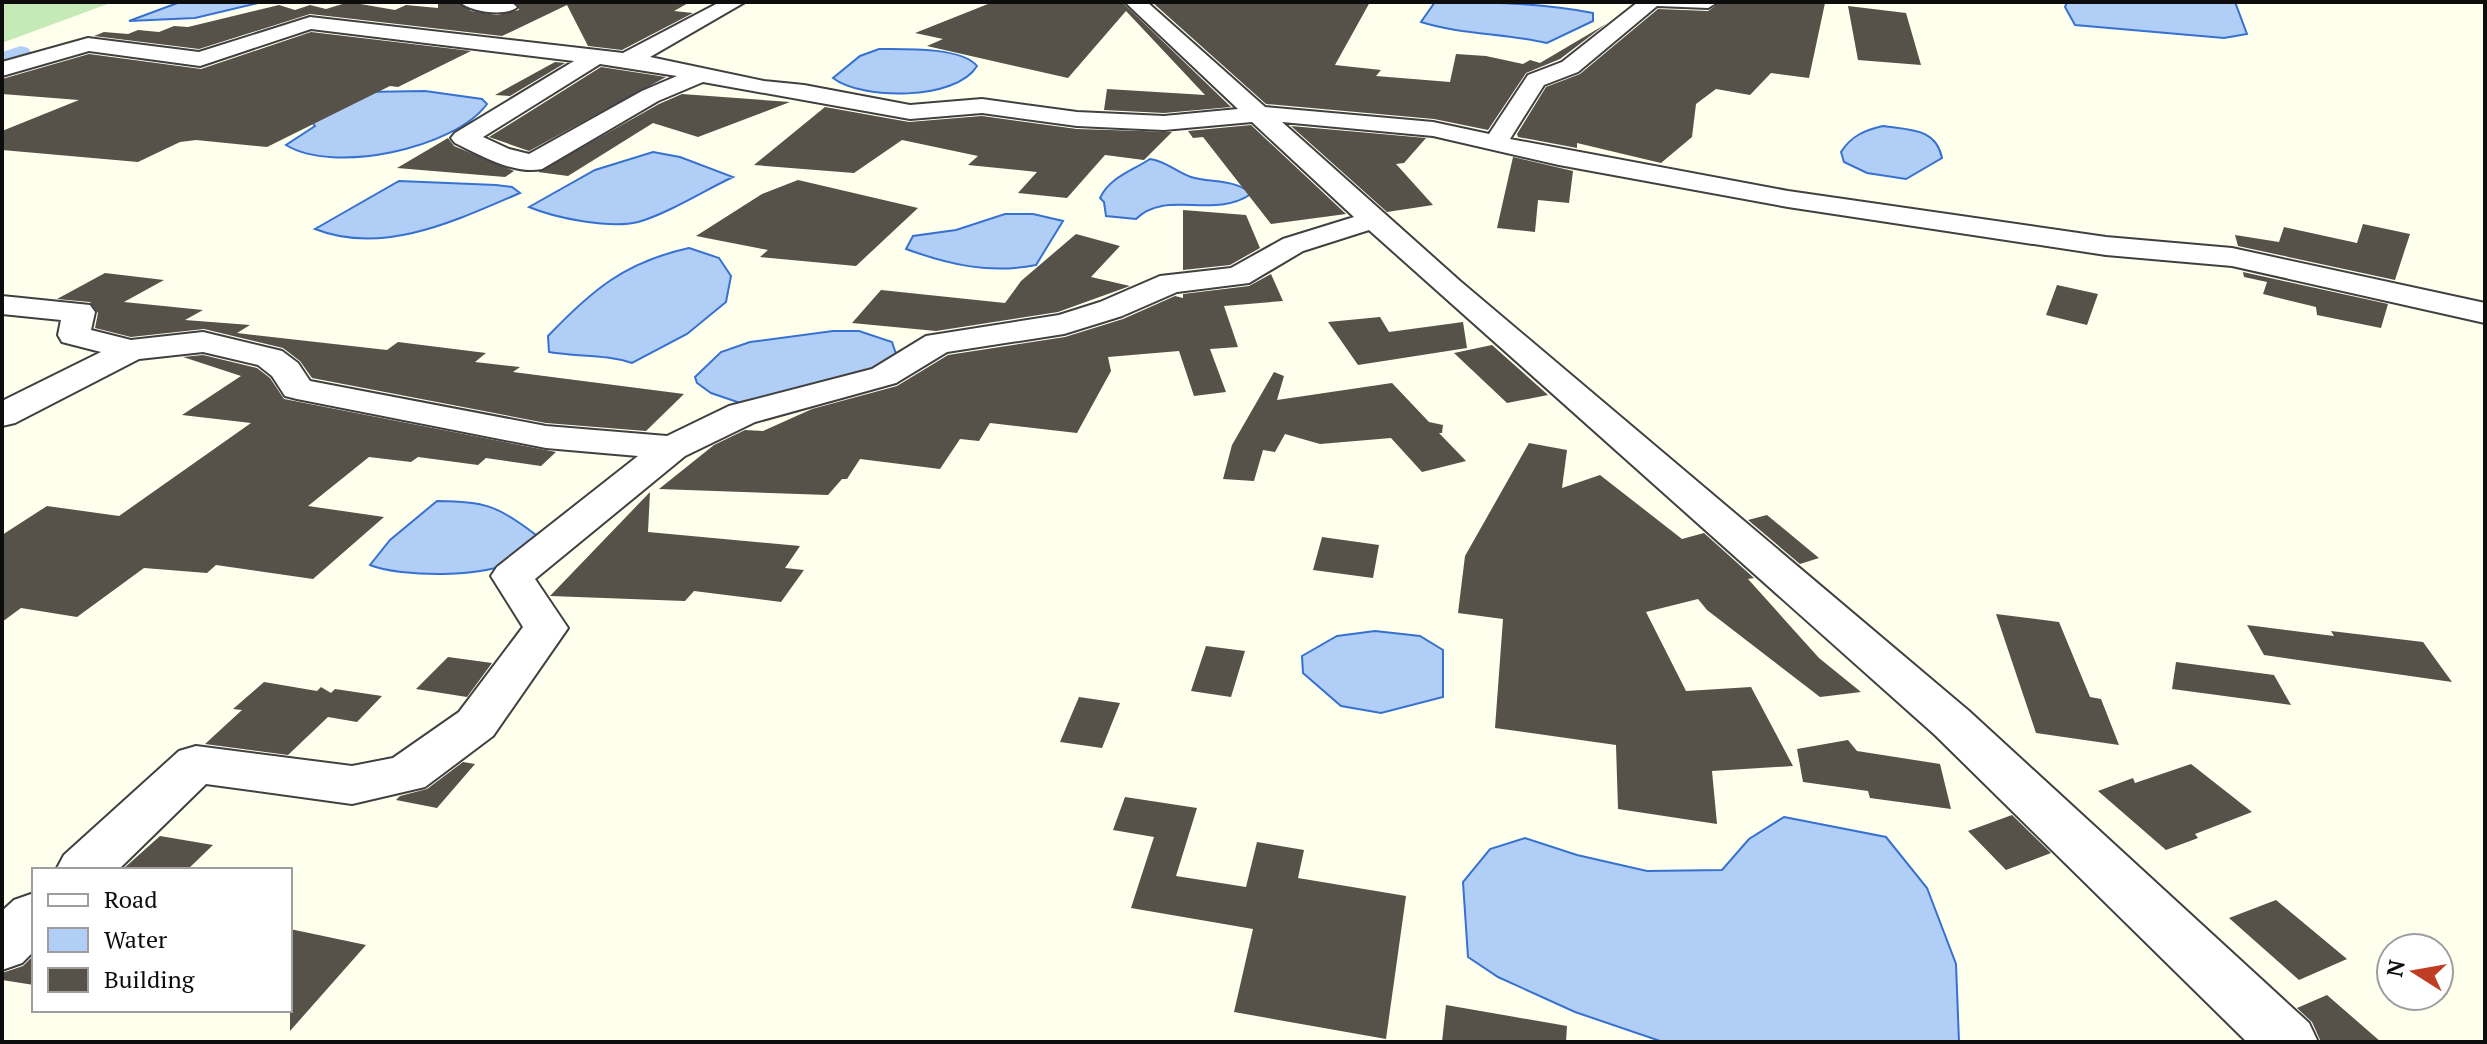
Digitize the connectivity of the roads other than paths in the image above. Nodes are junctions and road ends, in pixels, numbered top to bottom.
1 (470, 2) edge
2 (735, 2) edge
3 (1135, 2) edge
4 (1650, 2) edge
5 (1663, 2) edge
6 (1708, 2) edge
7 (507, 7) dead end
8 (592, 59) dead end
9 (627, 60) junction
10 (2, 69) edge
11 (701, 74) junction
12 (1257, 114) junction
13 (1495, 143) junction
14 (1373, 220) junction
15 (2, 305) edge
16 (2485, 313) edge
17 (131, 350) junction
18 (2, 415) edge
19 (672, 448) junction
20 (85, 868) edge
21 (32, 918) edge
22 (2, 946) edge
23 (2288, 1042) edge

1 - 7 street
2 - 9 street
3 - 12 street
4 - 13 street
5 - 6 street
8 - 11 street
9 - 10 street
9 - 11 street
11 - 12 street
12 - 13 street
12 - 14 street
13 - 16 street
14 - 19 street
14 - 23 street
15 - 17 street
17 - 18 street
17 - 19 street
19 - 20 street
21 - 22 street

